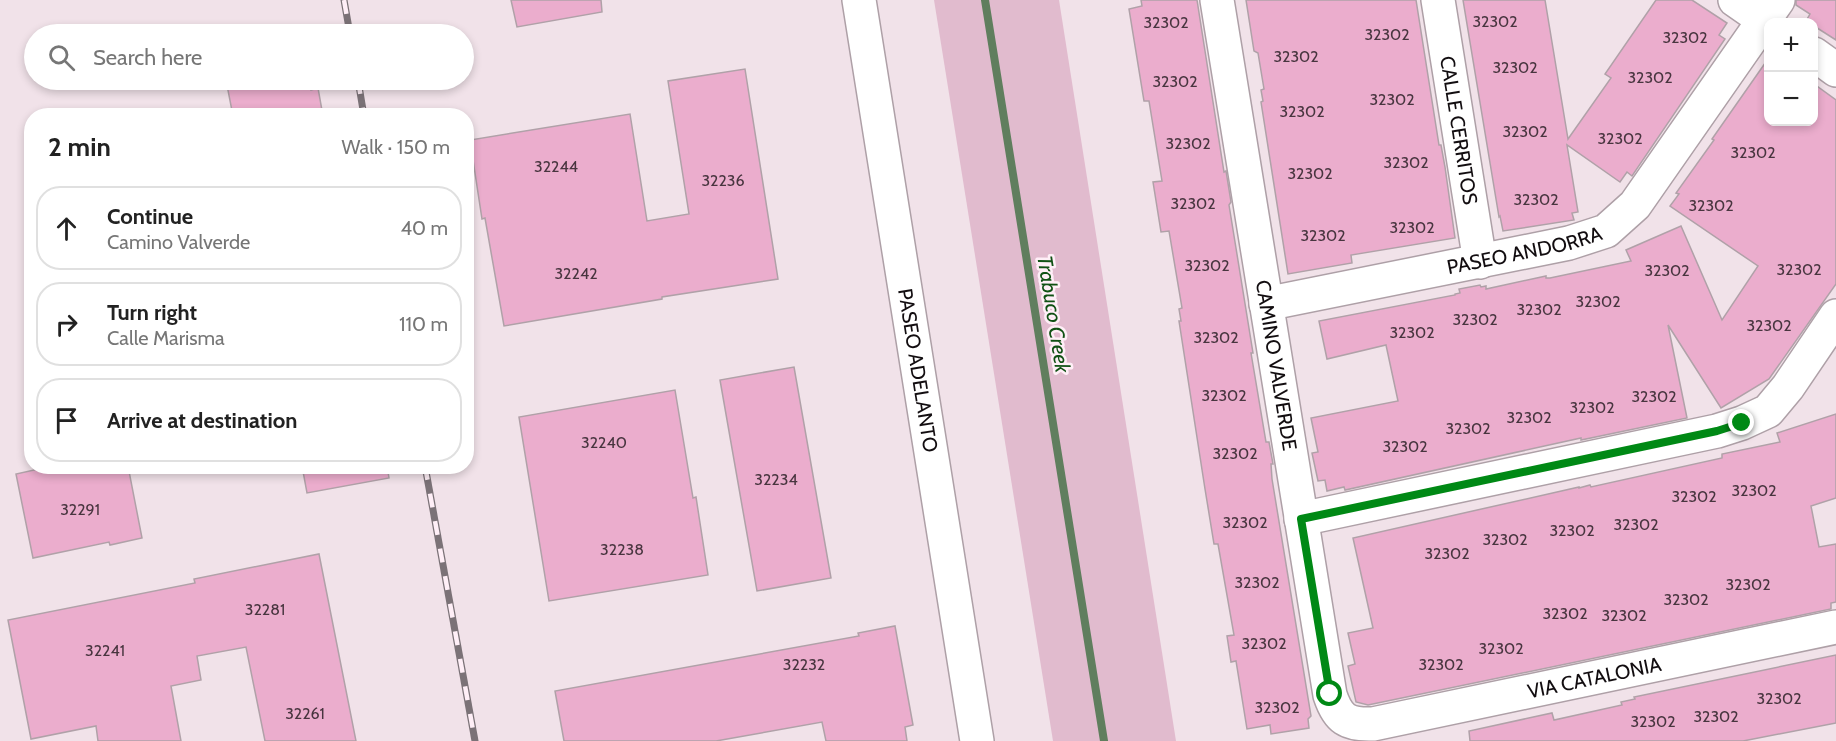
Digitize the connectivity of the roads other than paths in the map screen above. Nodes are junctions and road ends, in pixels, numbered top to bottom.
1 (859, 0) edge
2 (1217, 0) edge
3 (1438, 0) edge
4 (1735, 0) edge
5 (1770, 15) edge
6 (1818, 57) edge
7 (1836, 70) edge
8 (1480, 262) junction
9 (1266, 304) junction
10 (1836, 316) edge
11 (1301, 519) junction
12 (1836, 627) edge
13 (1352, 723) joint
14 (976, 741) edge

1 - 14 street, PASEO ADELANTO
2 - 9 street, CAMINO VALVERDE
3 - 8 street, CALLE CERRITOS
4 - 5 street
5 - 8 street, PASEO ANDORRA
6 - 7 street
8 - 9 street, PASEO ANDORRA
9 - 11 street, CAMINO VALVERDE
10 - 11 street
11 - 13 street, CAMINO VALVERDE
12 - 13 street, VIA CATALONIA

